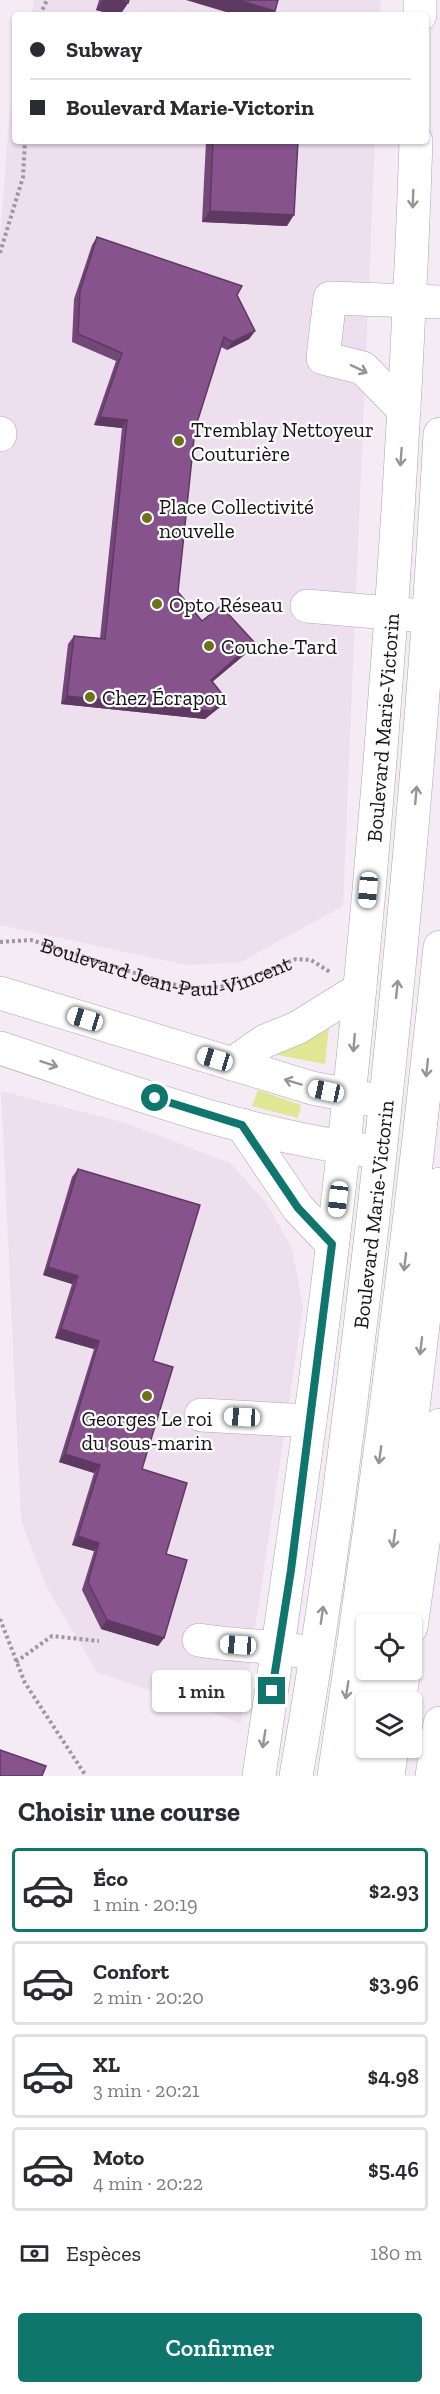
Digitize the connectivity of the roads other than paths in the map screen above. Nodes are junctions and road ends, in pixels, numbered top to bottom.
1 (416, 144) edge
2 (424, 302) edge
3 (404, 410) junction
4 (440, 434) edge
5 (307, 606) dead end
6 (391, 613) junction
7 (429, 616) junction
8 (440, 947) edge
9 (360, 989) junction
10 (0, 993) edge
11 (0, 1048) edge
12 (232, 1064) junction
13 (350, 1096) junction
14 (386, 1101) junction
15 (242, 1125) junction
16 (344, 1147) junction
17 (381, 1152) junction
18 (440, 1184) edge
19 (332, 1244) junction
20 (201, 1415) dead end
21 (310, 1421) junction
22 (440, 1425) edge
23 (383, 1614) edge
24 (413, 1614) edge
25 (200, 1640) dead end
26 (279, 1647) junction
27 (317, 1654) junction
28 (440, 1723) edge
29 (362, 1758) edge
30 (391, 1758) edge
31 (259, 1776) edge
32 (296, 1776) edge
33 (334, 1776) edge
34 (359, 1776) edge
35 (388, 1776) edge
36 (432, 1776) edge

1 -> 2 main road, Boulevard Marie-Victorin
2 - 3 main road, Boulevard Marie-Victorin
2 -> 3 main road
3 -> 6 main road, Boulevard Marie-Victorin
4 - 7 main road, Boulevard Marie-Victorin
5 - 6 main road
6 - 7 main road
6 - 9 main road, Boulevard Marie-Victorin
14 -> 7 main road, Boulevard Marie-Victorin
8 -> 33 main road
9 - 12 main road
9 -> 13 main road, Boulevard Marie-Victorin
10 - 12 main road
11 -> 15 main road
13 -> 12 main road
13 - 14 main road
13 - 16 main road, Boulevard Marie-Victorin
14 - 17 main road, Boulevard Marie-Victorin
15 - 16 main road
15 - 19 main road
16 - 17 main road
16 - 19 main road, Boulevard Marie-Victorin
27 -> 17 main road, Boulevard Marie-Victorin
18 -> 23 main road
19 - 21 main road, Boulevard Marie-Victorin
20 - 21 main road
21 - 26 main road, Boulevard Marie-Victorin
22 - 24 main road
25 - 26 main road
26 - 27 main road
26 -> 31 main road, Boulevard Marie-Victorin
27 - 32 main road, Boulevard Marie-Victorin
28 - 36 main road
29 - 34 main road
30 - 35 main road

